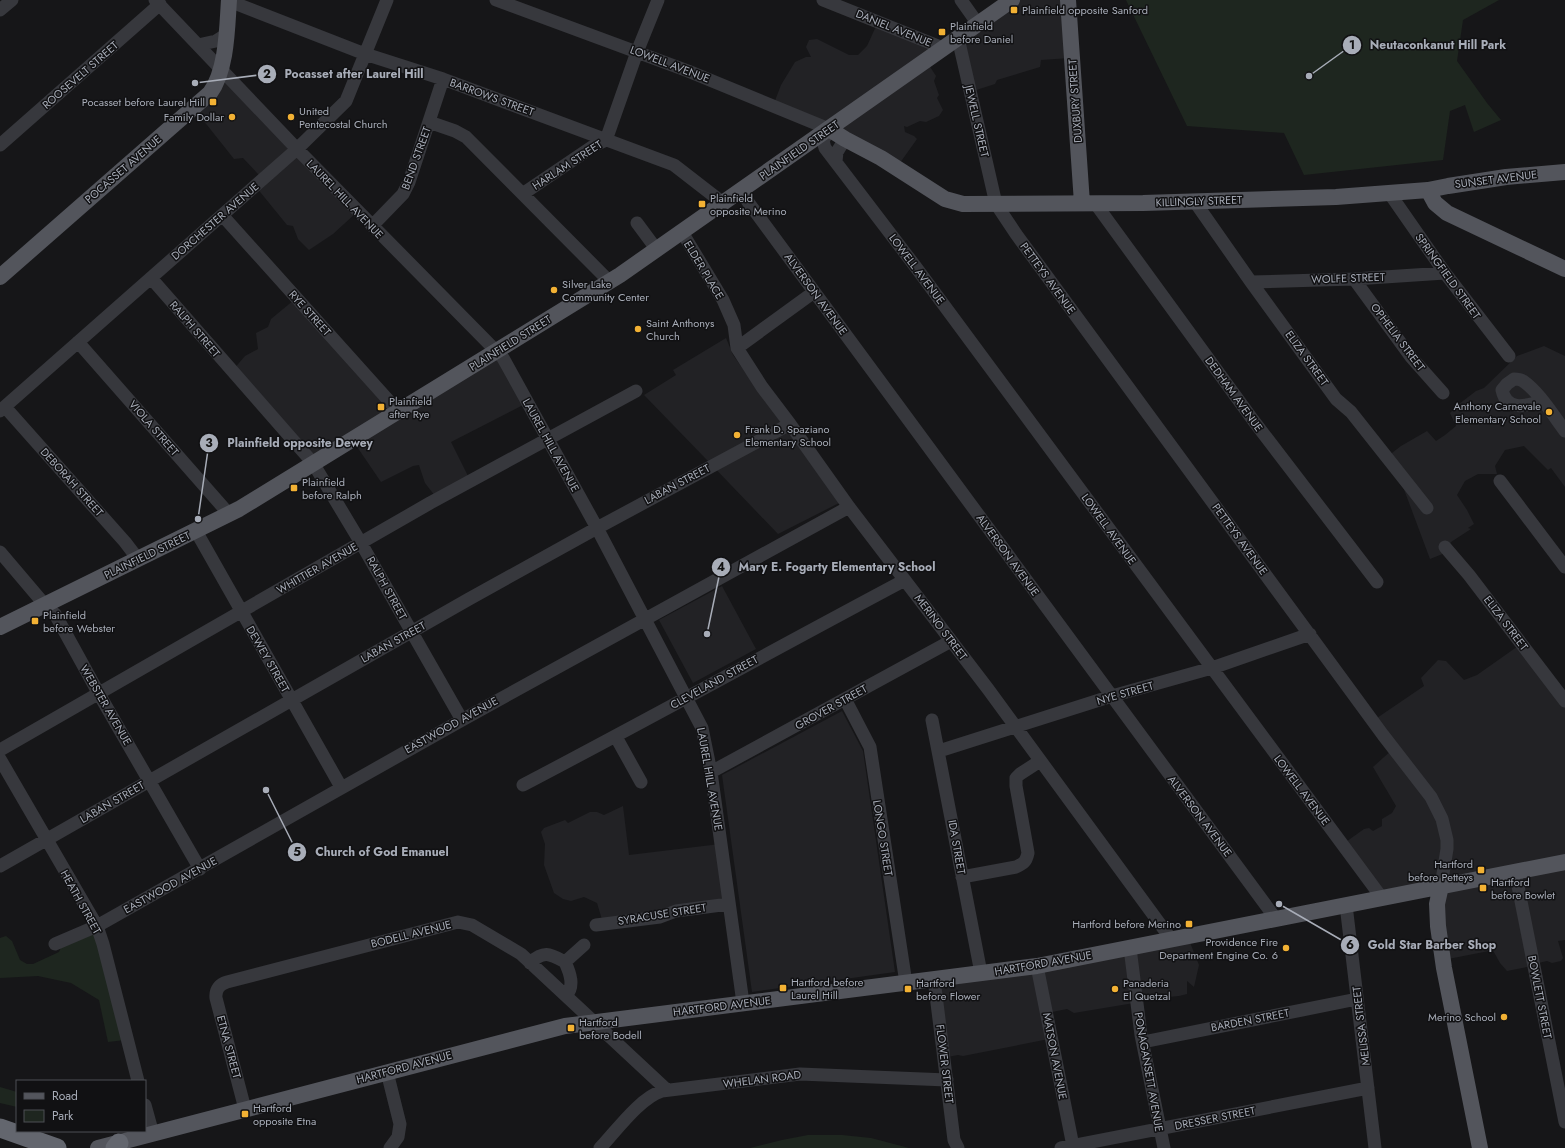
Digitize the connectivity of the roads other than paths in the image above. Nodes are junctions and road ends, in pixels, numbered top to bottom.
1 (12, 0) edge
2 (229, 0) edge
3 (387, 0) edge
4 (496, 0) edge
5 (658, 0) edge
6 (823, 0) edge
7 (961, 0) edge
8 (1012, 0) edge
9 (1068, 0) edge
10 (157, 2) edge
11 (0, 10) edge
12 (978, 24) junction
13 (227, 34) junction
14 (958, 38) junction
15 (198, 45) junction
16 (944, 48) junction
17 (637, 52) junction
18 (365, 54) junction
19 (222, 70) junction
20 (443, 80) junction
21 (429, 122) junction
22 (829, 129) junction
23 (845, 139) junction
24 (606, 140) junction
25 (0, 145) edge
26 (297, 149) junction
27 (836, 161) junction
28 (1565, 172) edge
29 (1428, 190) junction
30 (740, 191) junction
31 (524, 194) junction
32 (1390, 194) junction
33 (1195, 202) junction
34 (723, 203) junction
35 (1088, 203) junction
36 (996, 204) junction
37 (222, 215) junction
38 (637, 223) dead end
39 (372, 226) junction
40 (682, 232) junction
41 (657, 250) junction
42 (1565, 269) edge
43 (1445, 273) junction
44 (0, 277) edge
45 (150, 278) junction
46 (1354, 278) junction
47 (610, 281) junction
48 (1251, 282) junction
49 (814, 292) junction
50 (727, 308) joint
51 (78, 342) junction
52 (737, 348) junction
53 (496, 351) junction
54 (1508, 356) dead end
55 (636, 391) dead end
56 (1443, 393) dead end
57 (1542, 401) dead end
58 (3, 409) edge
59 (398, 411) junction
60 (790, 424) junction
61 (1565, 431) edge
62 (548, 439) junction
63 (313, 463) junction
64 (1500, 481) dead end
65 (849, 507) junction
66 (1427, 508) dead end
67 (229, 514) junction
68 (597, 528) junction
69 (196, 531) junction
70 (361, 543) junction
71 (1445, 547) dead end
72 (0, 552) edge
73 (138, 560) junction
74 (1565, 567) edge
75 (905, 580) junction
76 (1377, 582) dead end
77 (45, 605) junction
78 (242, 612) junction
79 (644, 618) junction
80 (0, 627) edge
81 (411, 632) junction
82 (1310, 634) junction
83 (951, 641) junction
84 (1212, 668) junction
85 (99, 694) junction
86 (1112, 696) junction
87 (687, 697) junction
88 (845, 699) junction
89 (292, 700) junction
90 (1565, 701) edge
91 (462, 720) junction
92 (932, 720) dead end
93 (1016, 727) junction
94 (616, 737) junction
95 (0, 750) edge
96 (939, 751) junction
97 (0, 759) edge
98 (1040, 761) junction
99 (711, 772) junction
100 (149, 780) junction
101 (641, 782) dead end
102 (523, 785) dead end
103 (341, 787) junction
104 (46, 839) junction
105 (1565, 862) edge
106 (0, 866) edge
107 (200, 869) junction
108 (1515, 871) junction
109 (962, 877) junction
110 (1441, 886) junction
111 (1382, 898) junction
112 (728, 904) junction
113 (1346, 905) junction
114 (1276, 919) junction
115 (596, 925) dead end
116 (96, 926) junction
117 (1172, 939) junction
118 (55, 944) dead end
119 (584, 945) dead end
120 (1130, 948) junction
121 (565, 962) junction
122 (530, 963) junction
123 (1037, 966) junction
124 (981, 973) junction
125 (934, 979) junction
126 (906, 983) junction
127 (219, 986) joint
128 (566, 996) junction
129 (1357, 999) junction
130 (743, 1003) junction
131 (594, 1022) junction
132 (1142, 1042) junction
133 (387, 1072) junction
134 (138, 1080) edge
135 (947, 1080) junction
136 (1368, 1088) junction
137 (667, 1090) junction
138 (146, 1109) edge
139 (245, 1109) junction
140 (1565, 1122) edge
141 (0, 1128) edge
142 (1160, 1129) junction
143 (153, 1134) junction
144 (117, 1145) edge
145 (1067, 1147) edge
146 (57, 1148) edge
147 (98, 1148) edge
148 (390, 1148) edge
149 (600, 1148) edge
150 (958, 1148) edge
151 (1164, 1148) edge
152 (1375, 1148) edge
153 (1480, 1148) edge

1 - 11 street
2 - 13 main road, POCASSET AVENUE
2 - 18 street, BARROWS STREET
3 - 18 street, DORCHESTER AVENUE
4 - 17 street, LOWELL AVENUE
5 - 17 street, HARLAM STREET
6 - 16 street, DANIEL AVENUE
7 - 12 street
8 - 12 main road, PLAINFIELD STREET
9 - 35 main road, DUXBURY STREET
10 - 15 street, LAUREL HILL AVENUE
10 - 25 street, ROOSEVELT STREET
12 - 14 main road, PLAINFIELD STREET
13 - 15 street
13 - 19 main road, POCASSET AVENUE
14 - 16 main road, PLAINFIELD STREET
14 - 36 street, JEWELL STREET
15 - 19 street, LAUREL HILL AVENUE
16 - 22 main road, PLAINFIELD STREET
17 - 22 street, LOWELL AVENUE
17 - 24 street, HARLAM STREET
18 - 20 street, BARROWS STREET
18 - 26 street, DORCHESTER AVENUE
19 - 26 street, LAUREL HILL AVENUE
19 - 44 main road, POCASSET AVENUE
20 - 21 street, BEND STREET
20 - 24 street, BARROWS STREET
21 - 31 street
21 - 39 street, BEND STREET
22 - 23 main road, KILLINGLY STREET
22 - 27 street, LOWELL AVENUE
22 - 30 main road, PLAINFIELD STREET
23 - 27 street
23 - 36 main road, KILLINGLY STREET
24 - 31 street, HARLAM STREET
24 - 34 street, BARROWS STREET
26 - 37 street, DORCHESTER AVENUE
26 - 39 street, LAUREL HILL AVENUE
27 - 84 street, LOWELL AVENUE
28 - 29 main road, SUNSET AVENUE
29 - 32 main road, KILLINGLY STREET
29 - 42 main road
30 - 34 main road, PLAINFIELD STREET
30 - 49 street, ALVERSON AVENUE
31 - 47 street
32 - 33 main road, KILLINGLY STREET
32 - 43 street, SPRINGFIELD STREET
33 - 35 main road, KILLINGLY STREET
33 - 48 street, ELIZA STREET
34 - 40 main road, PLAINFIELD STREET
35 - 36 main road, KILLINGLY STREET
35 - 76 street, DEDHAM AVENUE
36 - 82 street, PETTEYS AVENUE
37 - 45 street, DORCHESTER AVENUE
37 - 59 street, RYE STREET
38 - 41 street
39 - 53 street, LAUREL HILL AVENUE
40 - 41 main road, PLAINFIELD STREET
40 - 50 street, ELDER PLACE
41 - 47 main road, PLAINFIELD STREET
43 - 46 street, WOLFE STREET
43 - 54 street, SPRINGFIELD STREET
45 - 51 street, DORCHESTER AVENUE
45 - 63 street, RALPH STREET
46 - 48 street, WOLFE STREET
46 - 56 street, OPHELIA STREET
47 - 53 main road, PLAINFIELD STREET
48 - 66 street, ELIZA STREET
49 - 52 street
49 - 86 street, ALVERSON AVENUE
50 - 52 street, MERINO STREET
51 - 58 street, DORCHESTER AVENUE
51 - 67 street, VIOLA STREET
52 - 60 street, MERINO STREET
53 - 59 main road, PLAINFIELD STREET
53 - 62 street, LAUREL HILL AVENUE
55 - 62 street, WHITTIER AVENUE
57 - 61 street
58 - 73 street, DEBORAH STREET
59 - 63 main road, PLAINFIELD STREET
60 - 65 street, MERINO STREET
60 - 68 street, LABAN STREET
62 - 68 street, LAUREL HILL AVENUE
62 - 70 street, WHITTIER AVENUE
63 - 67 main road, PLAINFIELD STREET
63 - 70 street, RALPH STREET
64 - 74 street
65 - 75 street, MERINO STREET
65 - 79 street, EASTWOOD AVENUE
67 - 69 main road, PLAINFIELD STREET
68 - 79 street, LAUREL HILL AVENUE
68 - 81 street, LABAN STREET
69 - 73 main road, PLAINFIELD STREET
69 - 78 street, DEWEY STREET
70 - 78 street, WHITTIER AVENUE
70 - 81 street, RALPH STREET
71 - 90 street, ELIZA STREET
72 - 77 street, WEBSTER AVENUE
73 - 77 main road, PLAINFIELD STREET
75 - 83 street, MERINO STREET
75 - 87 street, CLEVELAND STREET
77 - 80 main road, PLAINFIELD STREET
77 - 85 street, WEBSTER AVENUE
78 - 85 street, WHITTIER AVENUE
78 - 89 street, DEWEY STREET
79 - 87 street, LAUREL HILL AVENUE
79 - 91 street, EASTWOOD AVENUE
81 - 89 street, LABAN STREET
81 - 91 street, RALPH STREET
82 - 84 street, NYE STREET
82 - 110 street, PETTEYS AVENUE
83 - 88 street, GROVER STREET
83 - 93 street, MERINO STREET
84 - 86 street, NYE STREET
84 - 111 street, LOWELL AVENUE
85 - 95 street, WHITTIER AVENUE
85 - 100 street, WEBSTER AVENUE
86 - 93 street, NYE STREET
86 - 114 street, ALVERSON AVENUE
87 - 94 street, CLEVELAND STREET
87 - 99 street, LAUREL HILL AVENUE
88 - 99 street, GROVER STREET
88 - 126 street, LONGO STREET
89 - 100 street, LABAN STREET
89 - 103 street, DEWEY STREET
91 - 103 street, EASTWOOD AVENUE
92 - 96 street, IDA STREET
93 - 96 street, NYE STREET
93 - 98 street, MERINO STREET
94 - 101 street
94 - 102 street, CLEVELAND STREET
96 - 109 street, IDA STREET
97 - 104 street, HEATH STREET
98 - 109 street
98 - 117 street, MERINO STREET
99 - 112 street, LAUREL HILL AVENUE
100 - 104 street, LABAN STREET
100 - 107 street, WEBSTER AVENUE
103 - 107 street, EASTWOOD AVENUE
104 - 106 street, LABAN STREET
104 - 116 street, HEATH STREET
105 - 108 main road, HARTFORD AVENUE
107 - 116 street, EASTWOOD AVENUE
108 - 110 main road, HARTFORD AVENUE
108 - 140 street, BOWLETT STREET
109 - 124 street, IDA STREET
110 - 111 main road, HARTFORD AVENUE
110 - 153 main road
111 - 113 main road, HARTFORD AVENUE
112 - 115 street, SYRACUSE STREET
112 - 130 street, LAUREL HILL AVENUE
113 - 114 main road, HARTFORD AVENUE
113 - 129 street, MELISSA STREET
114 - 117 main road, HARTFORD AVENUE
116 - 118 street, EASTWOOD AVENUE
116 - 134 street, HEATH STREET
117 - 120 main road, HARTFORD AVENUE
119 - 121 street
120 - 123 main road, HARTFORD AVENUE
120 - 132 street, PONAGANSETT AVENUE
121 - 122 street
121 - 128 street
122 - 127 street, BODELL AVENUE
122 - 128 street, BODELL AVENUE
123 - 124 main road, HARTFORD AVENUE
123 - 145 street, MATSON AVENUE
124 - 125 main road, HARTFORD AVENUE
125 - 126 main road, HARTFORD AVENUE
125 - 135 street, FLOWER STREET
126 - 130 main road, HARTFORD AVENUE
127 - 139 street, ETNA STREET
128 - 131 street, BODELL AVENUE
129 - 132 street, BARDEN STREET
129 - 136 street, MELISSA STREET
130 - 131 main road, HARTFORD AVENUE
131 - 133 main road, HARTFORD AVENUE
131 - 137 street, BODELL AVENUE
132 - 142 street, PONAGANSETT AVENUE
133 - 139 main road, HARTFORD AVENUE
133 - 148 street
135 - 137 street, WHELAN ROAD
135 - 150 street, FLOWER STREET
136 - 142 street, DRESSER STREET
136 - 152 street, MELISSA STREET
137 - 149 street, WHELAN ROAD
138 - 143 street
139 - 143 main road, HARTFORD AVENUE
141 - 146 highway
142 - 145 street, DRESSER STREET
142 - 151 street, PONAGANSETT AVENUE
143 - 144 main road, HARTFORD AVENUE
144 - 147 main road, HARTFORD AVENUE

